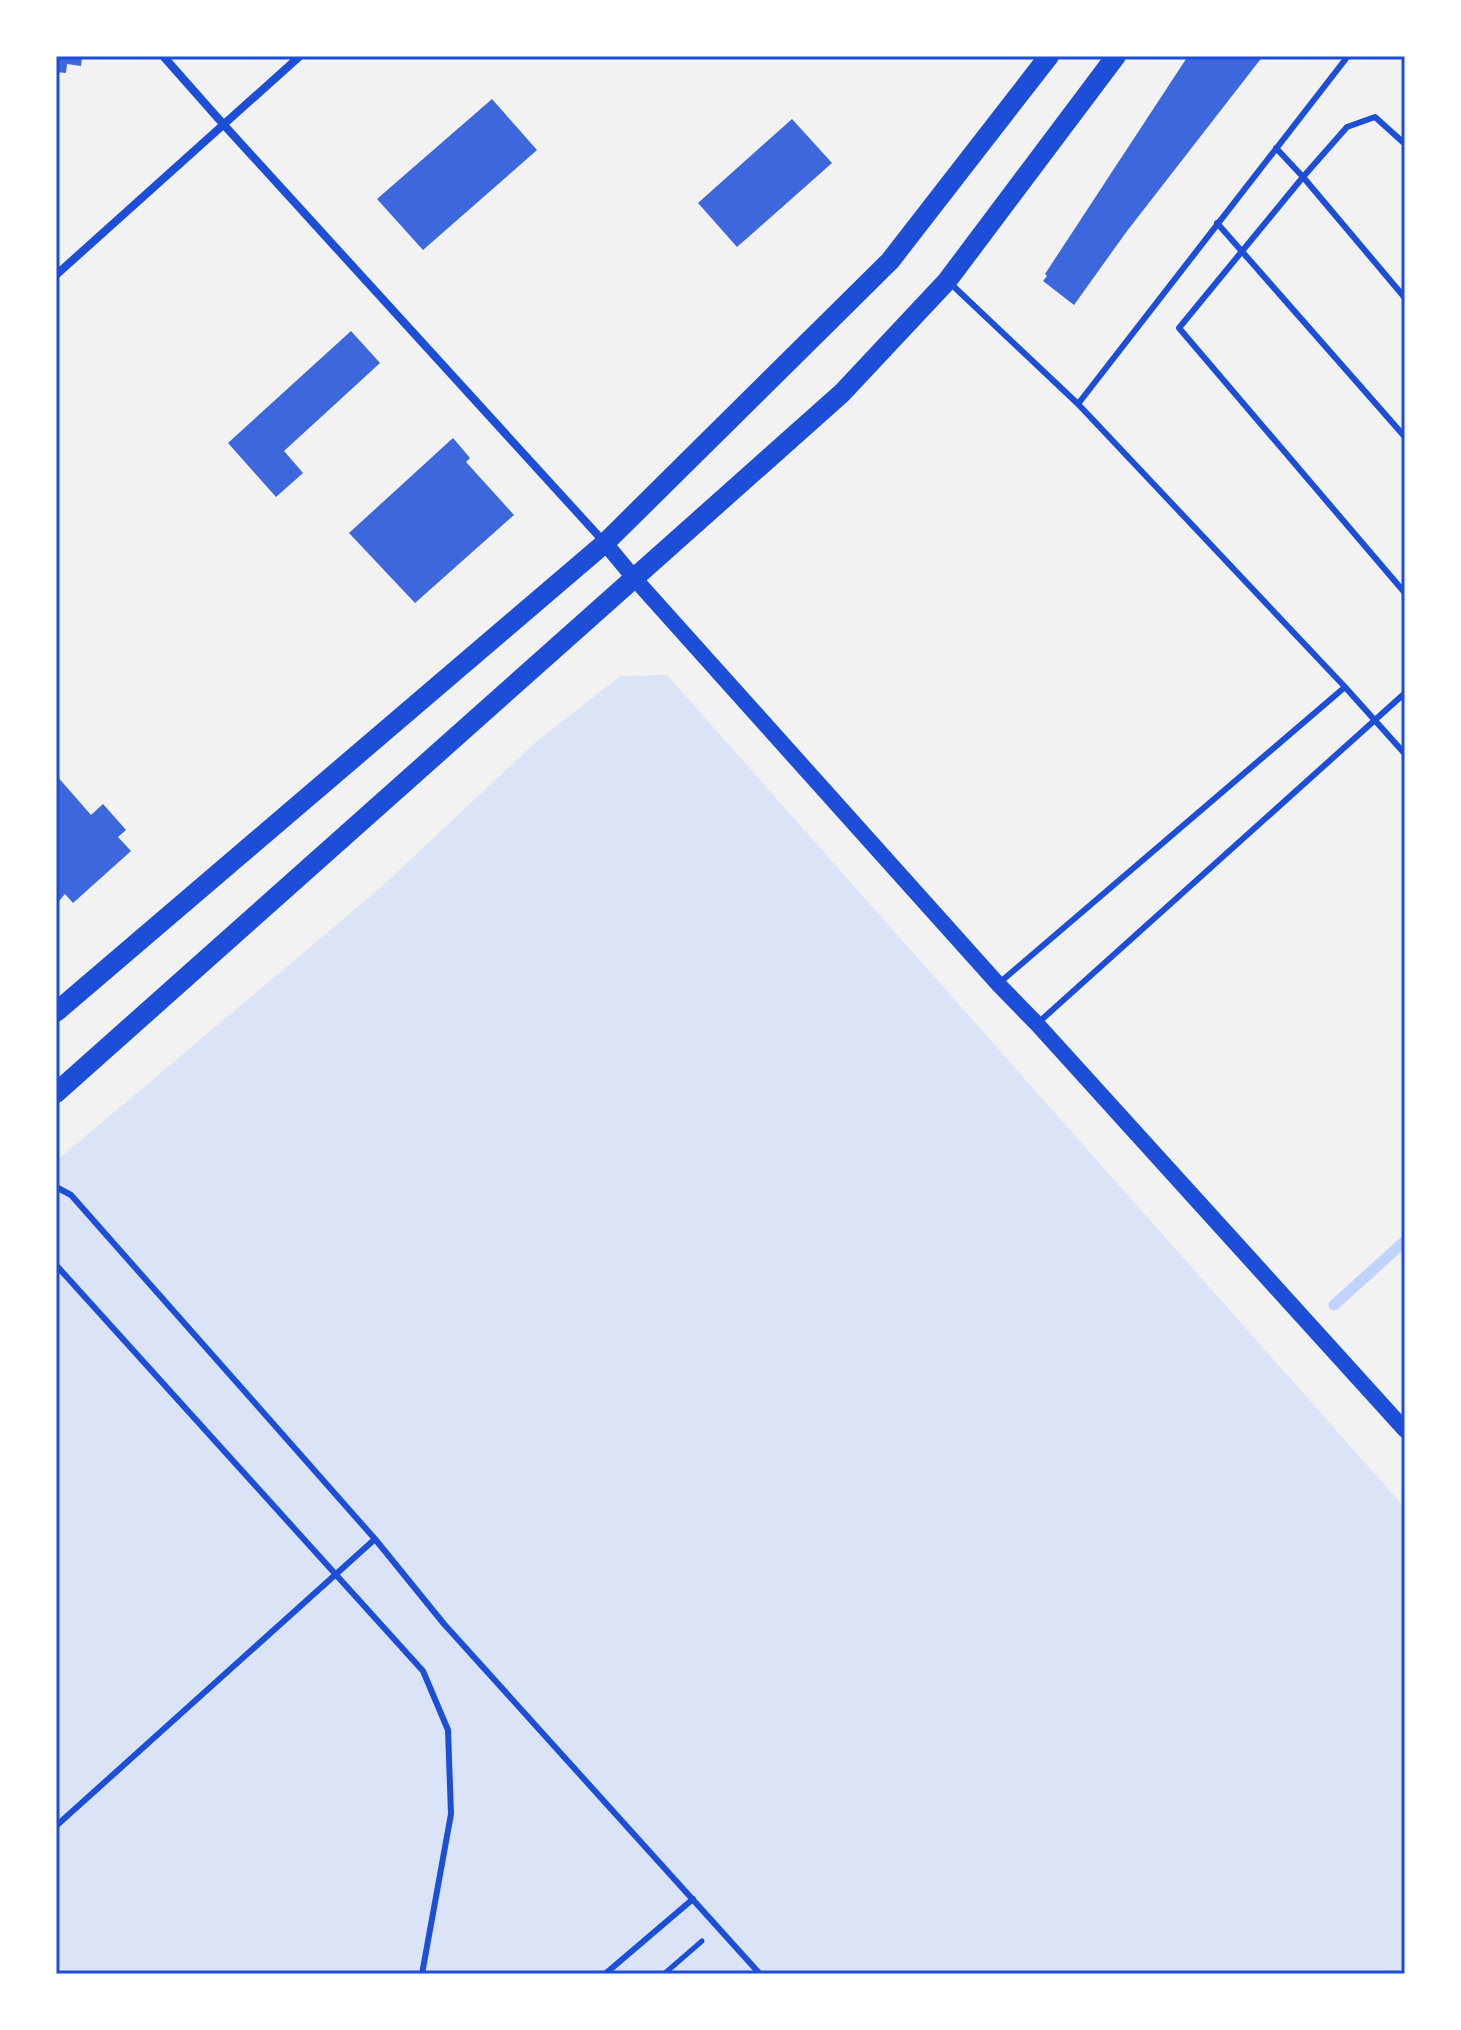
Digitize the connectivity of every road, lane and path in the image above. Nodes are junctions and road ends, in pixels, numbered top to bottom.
1 (163, 56) edge
2 (300, 56) edge
3 (1049, 56) edge
4 (1116, 56) edge
5 (1348, 56) edge
6 (224, 125) junction
7 (1405, 144) edge
8 (1276, 148) junction
9 (1303, 177) junction
10 (1217, 223) junction
11 (1244, 251) junction
12 (56, 275) edge
13 (947, 281) junction
14 (1405, 298) edge
15 (1078, 404) junction
16 (1405, 437) edge
17 (605, 543) junction
18 (634, 578) junction
19 (1405, 593) edge
20 (1345, 687) junction
21 (1405, 693) edge
22 (1374, 720) junction
23 (1405, 754) edge
24 (998, 984) junction
25 (56, 1012) edge
26 (1037, 1024) junction
27 (56, 1093) edge
28 (56, 1187) edge
29 (56, 1265) edge
30 (1405, 1430) edge
31 (375, 1539) junction
32 (337, 1575) junction
33 (56, 1826) edge
34 (693, 1899) junction
35 (717, 1927) junction
36 (422, 1974) edge
37 (605, 1974) edge
38 (664, 1974) edge
39 (760, 1974) edge

1 - 6 street
2 - 6 street
3 - 17 main road
4 - 13 main road
5 - 8 lane
6 - 12 street
6 - 17 street
7 - 9 lane
8 - 9 lane
8 - 10 lane
9 - 11 lane
9 - 14 lane
10 - 11 lane
10 - 15 lane
11 - 16 lane
11 - 19 lane
13 - 15 lane
13 - 18 main road
15 - 20 lane
17 - 18 main road
17 - 25 main road
18 - 24 main road
18 - 27 main road
20 - 22 lane
20 - 24 lane
21 - 22 lane
22 - 23 lane
22 - 26 lane
24 - 26 main road
26 - 30 main road
28 - 31 lane
29 - 32 lane
31 - 32 lane
31 - 34 lane
32 - 33 lane
32 - 36 lane
34 - 35 lane
34 - 37 lane
35 - 38 path
35 - 39 lane

